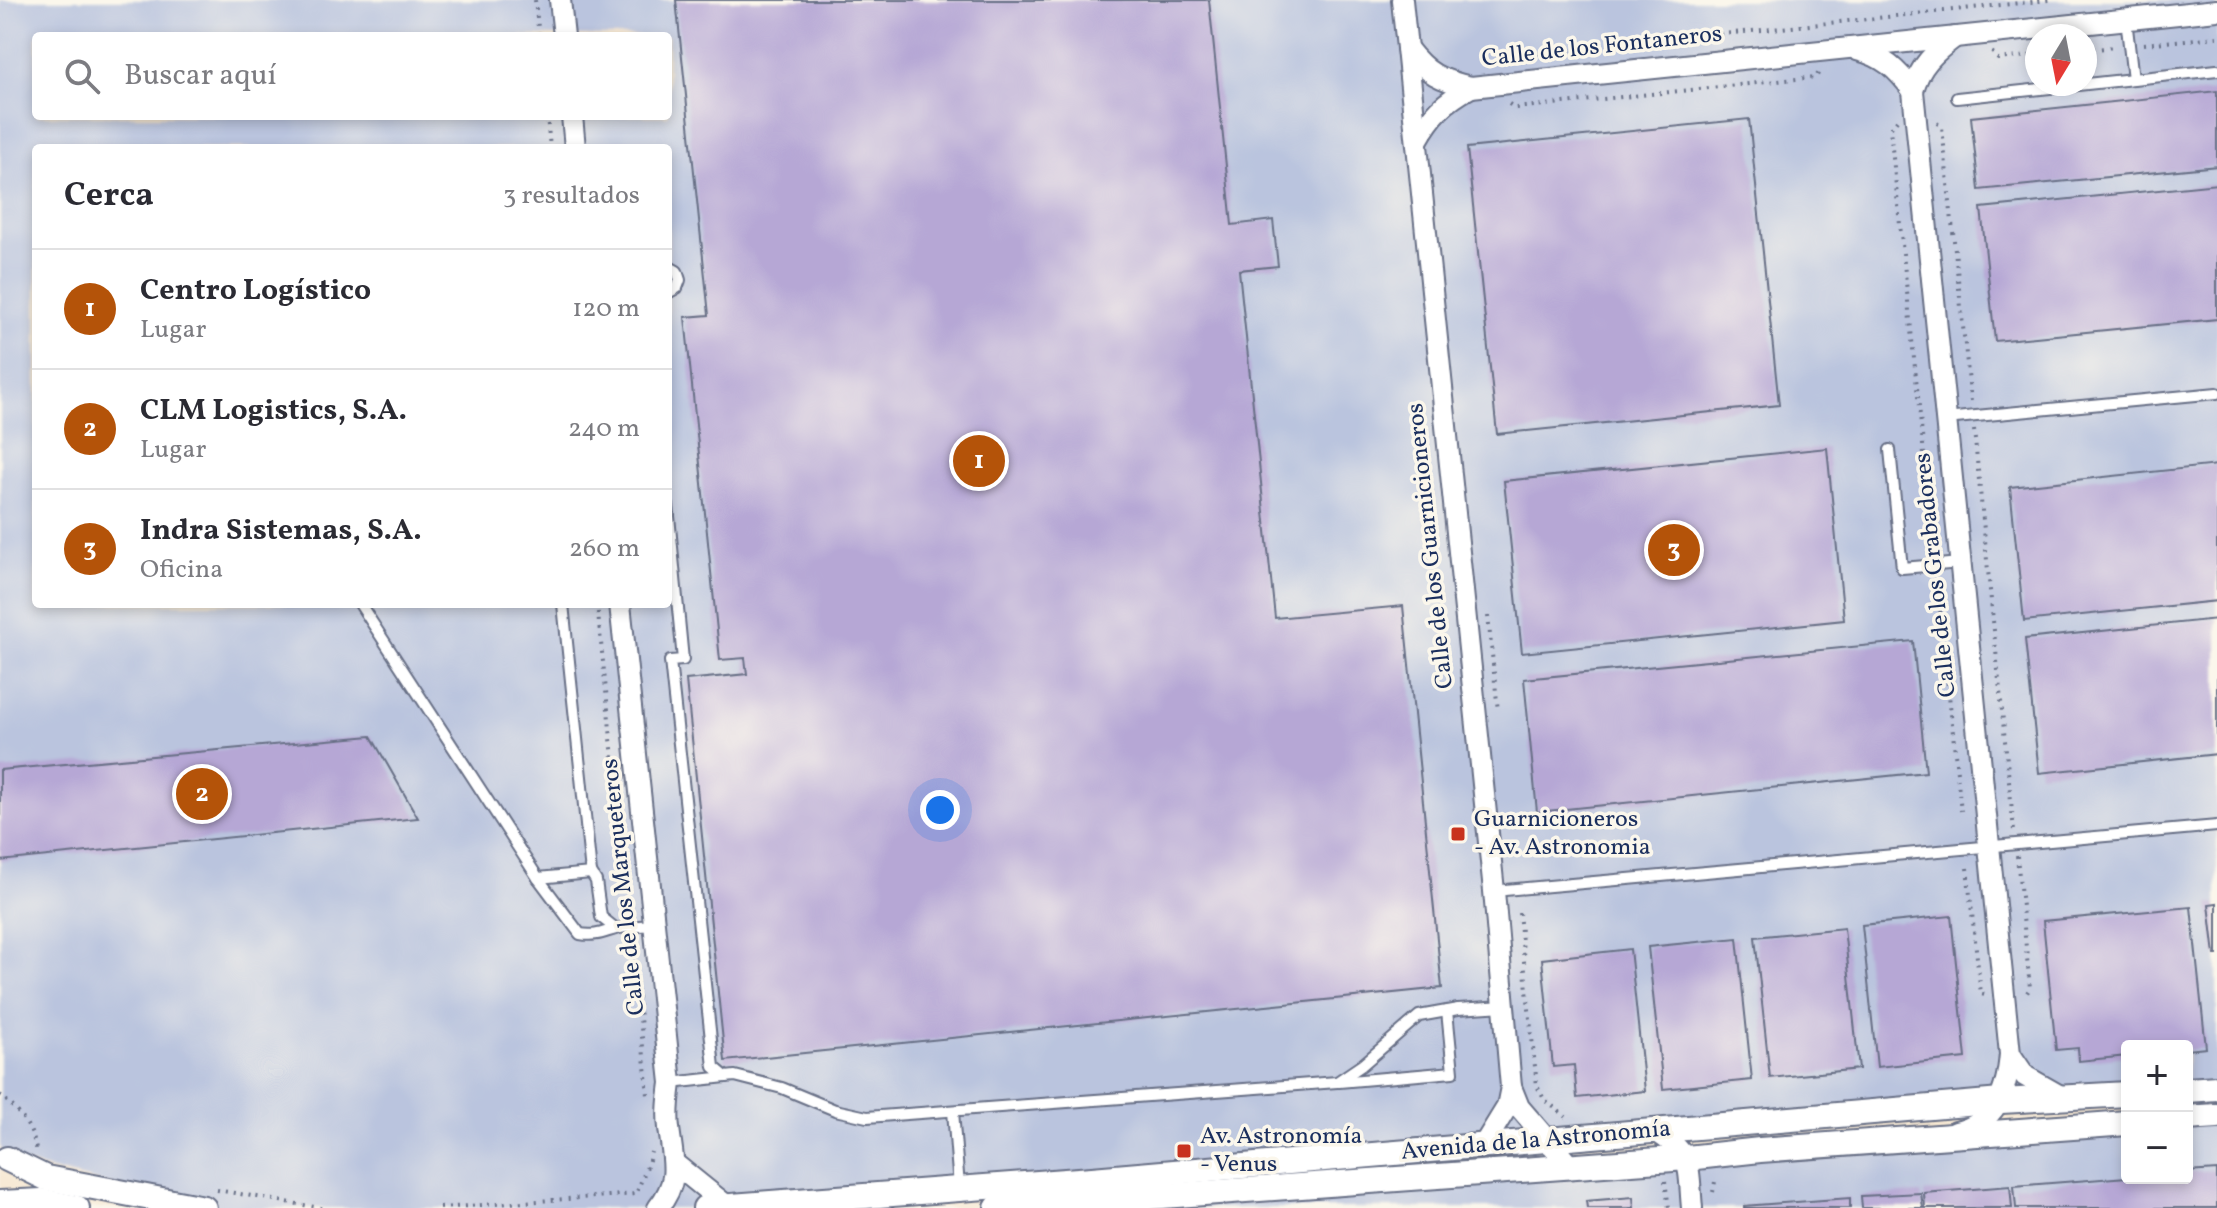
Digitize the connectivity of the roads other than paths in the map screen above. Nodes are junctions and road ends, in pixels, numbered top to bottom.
1 (560, 0) edge
2 (1402, 0) edge
3 (2217, 10) edge
4 (2126, 19) junction
5 (564, 32) edge
6 (1955, 37) junction
7 (1848, 47) junction
8 (1407, 48) junction
9 (2217, 70) edge
10 (2133, 79) junction
11 (1471, 87) junction
12 (1913, 91) junction
13 (1957, 98) dead end
14 (572, 120) edge
15 (1417, 141) junction
16 (575, 144) edge
17 (672, 268) edge
18 (672, 291) edge
19 (2217, 393) edge
20 (1945, 419) junction
21 (1890, 450) dead end
22 (672, 547) edge
23 (1961, 563) junction
24 (363, 608) edge
25 (563, 608) edge
26 (620, 608) edge
27 (2217, 826) edge
28 (1991, 847) junction
29 (591, 873) junction
30 (538, 878) junction
31 (1494, 891) junction
32 (654, 925) junction
33 (616, 929) junction
34 (1504, 1006) junction
35 (1447, 1011) junction
36 (2010, 1054) junction
37 (726, 1077) junction
38 (1337, 1082) junction
39 (671, 1083) junction
40 (1511, 1087) junction
41 (2217, 1088) edge
42 (2193, 1090) edge
43 (2121, 1094) edge
44 (2062, 1097) junction
45 (2001, 1101) junction
46 (953, 1111) junction
47 (2217, 1116) edge
48 (2193, 1118) edge
49 (2121, 1123) edge
50 (1727, 1125) junction
51 (1655, 1131) junction
52 (1932, 1138) junction
53 (1547, 1140) junction
54 (1483, 1146) junction
55 (3, 1152) edge
56 (1687, 1158) junction
57 (675, 1164) junction
58 (1569, 1165) junction
59 (960, 1189) junction
60 (0, 1202) edge
61 (716, 1207) edge
62 (77, 1208) edge
63 (204, 1208) edge
64 (658, 1208) edge
65 (997, 1208) edge
66 (1692, 1208) edge

1 - 5 street
2 - 8 street, Calle de los Guarnicioneros
3 - 4 street, Calle de los Fontaneros
4 - 6 street, Calle de los Fontaneros
4 - 10 lane
6 - 7 street, Calle de los Fontaneros
6 - 12 street
7 - 11 street, Calle de los Fontaneros
7 - 12 street
8 - 11 street, Calle de los Fontaneros
8 - 15 street, Calle de los Guarnicioneros
9 - 10 lane
10 - 13 lane
11 - 15 street, Calle de los Fontaneros
12 - 20 street, Calle de los Grabadores
14 - 16 street
15 - 31 street, Calle de los Guarnicioneros
17 - 18 lane
19 - 20 lane
20 - 23 street, Calle de los Grabadores
21 - 23 lane
22 - 37 lane
23 - 28 street, Calle de los Grabadores
24 - 30 lane
25 - 29 lane
26 - 32 street, Calle de los Marqueteros
27 - 28 lane
28 - 31 lane
28 - 36 street, Calle de los Grabadores
29 - 30 lane
29 - 33 lane
30 - 33 lane
31 - 34 street, Calle de los Guarnicioneros
32 - 33 lane
32 - 39 street, Calle de los Marqueteros
34 - 35 lane
34 - 40 street, Calle de los Guarnicioneros
35 - 38 lane
35 - 38 lane
36 - 44 street
36 - 45 street, Calle de los Grabadores
37 - 39 lane
37 - 46 lane
38 - 46 lane
39 - 57 street, Calle de los Marqueteros
40 - 53 street, Calle de los Guarnicioneros
40 - 54 street, Calle de los Guarnicioneros
41 - 42 street
43 - 44 street, Avenida de la Astronomía
44 - 45 street, Avenida de la Astronomía
45 - 50 street, Avenida de la Astronomía
45 - 52 street
46 - 59 lane
47 - 48 street
49 - 52 street, Avenida de la Astronomía
50 - 51 street, Avenida de la Astronomía
50 - 56 street
51 - 53 street, Avenida de la Astronomía
51 - 56 street
52 - 56 street, Avenida de la Astronomía
53 - 54 street, Avenida de la Astronomía
53 - 58 street, Calle de los Guarnicioneros
54 - 59 street, Avenida de la Astronomía
55 - 60 street
55 - 63 street
56 - 58 street, Avenida de la Astronomía
56 - 66 street
57 - 61 street
57 - 64 street, Calle de los Marqueteros
58 - 65 street, Avenida de la Astronomía
59 - 61 street, Avenida de la Astronomía
60 - 62 street

